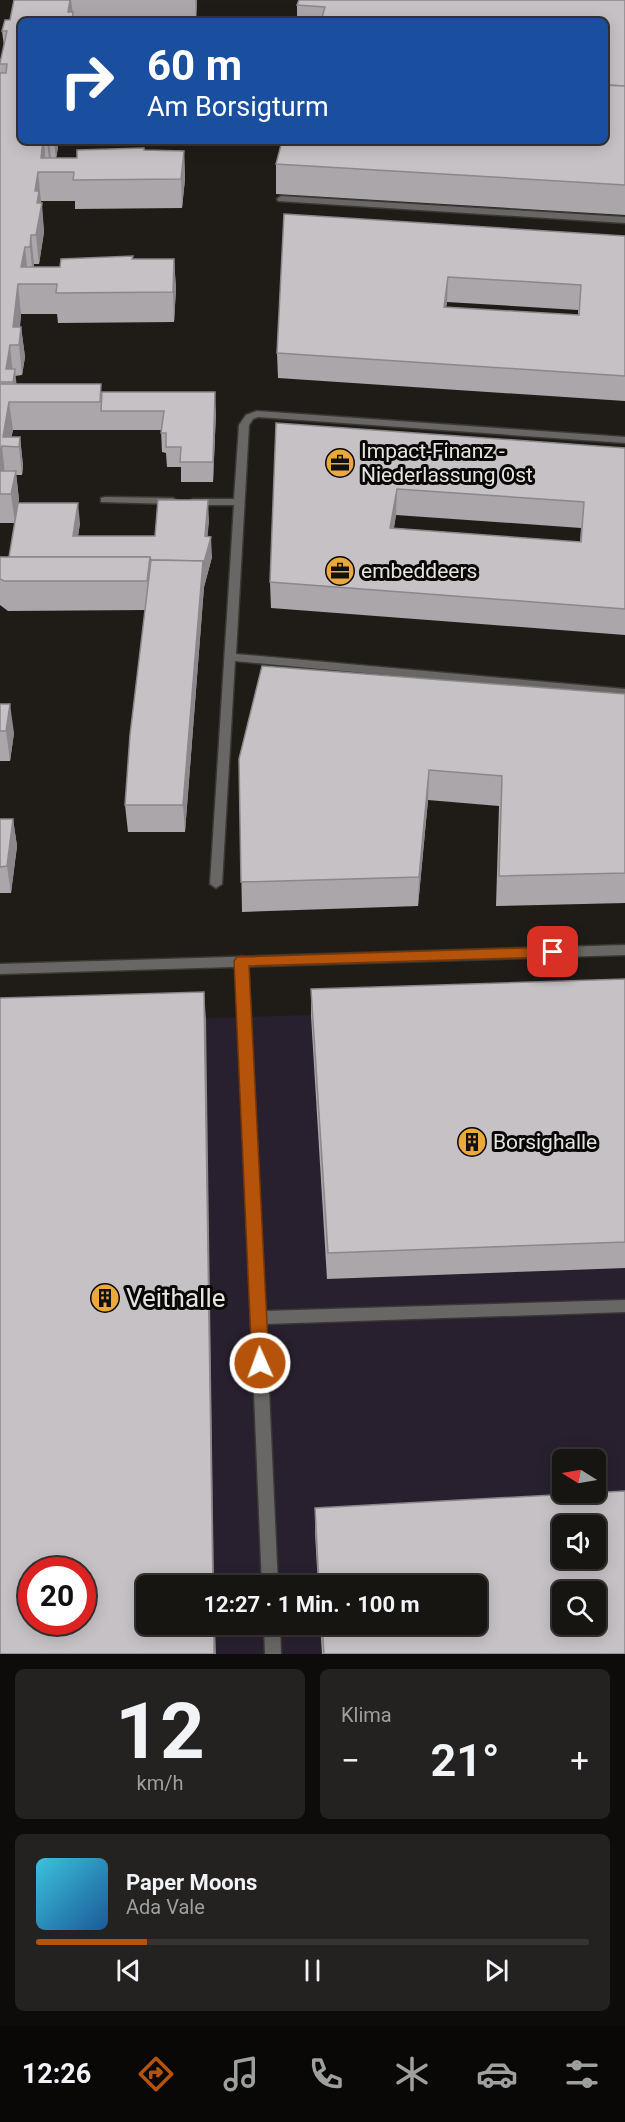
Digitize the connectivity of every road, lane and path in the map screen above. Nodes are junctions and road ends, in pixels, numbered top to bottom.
1 (281, 199) dead end
2 (625, 220) edge
3 (625, 440) edge
4 (105, 500) dead end
5 (240, 502) junction
6 (230, 657) junction
7 (625, 693) edge
8 (216, 884) dead end
9 (625, 950) edge
10 (242, 961) junction
11 (0, 969) edge
12 (625, 1306) edge
13 (258, 1318) junction
14 (270, 1575) edge
15 (272, 1635) edge
16 (273, 1654) edge

1 - 2 street
3 - 5 street
4 - 5 street
5 - 6 street
6 - 7 street
6 - 8 street
9 - 10 street
10 - 11 street
10 - 13 street
12 - 13 street
13 - 14 street
15 - 16 street

